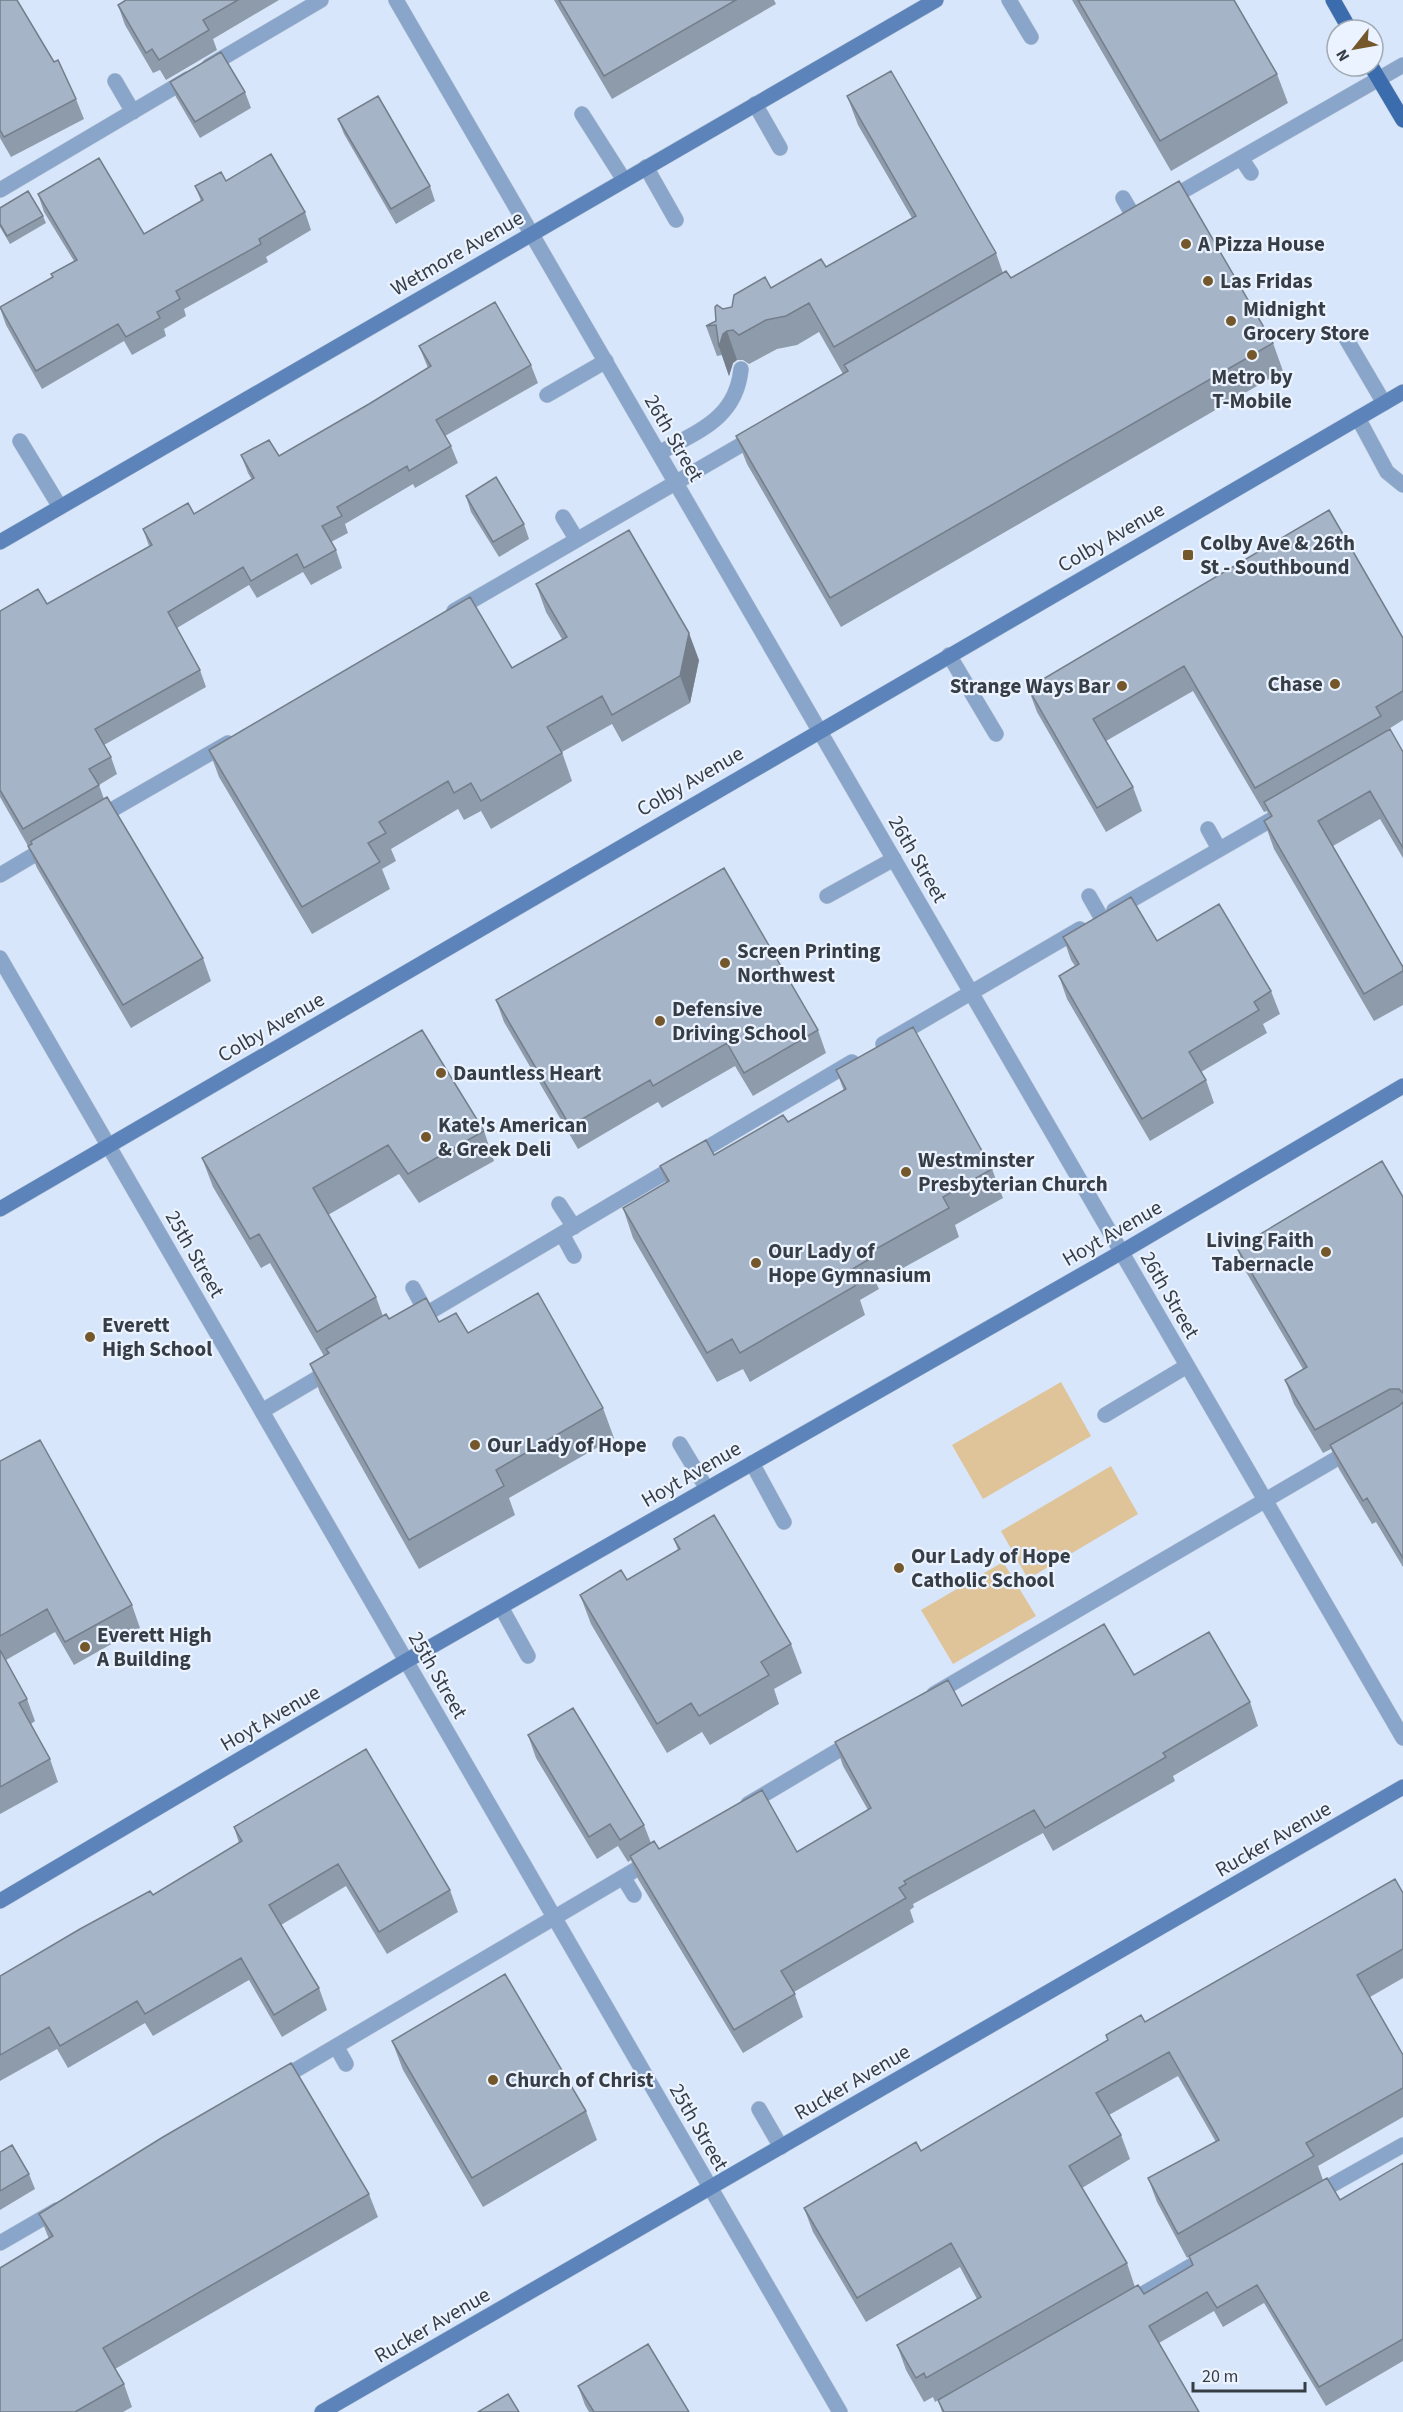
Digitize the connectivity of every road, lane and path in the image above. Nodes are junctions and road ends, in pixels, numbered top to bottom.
1 (321, 0) edge
2 (396, 0) edge
3 (936, 0) edge
4 (1010, 0) edge
5 (1333, 0) edge
6 (1343, 18) edge
7 (1031, 37) dead end
8 (1403, 65) edge
9 (1385, 70) edge
10 (1366, 78) edge
11 (1378, 78) edge
12 (115, 81) dead end
13 (755, 104) junction
14 (133, 111) junction
15 (582, 114) dead end
16 (1403, 120) edge
17 (780, 148) dead end
18 (1241, 158) junction
19 (646, 167) junction
20 (1251, 173) dead end
21 (624, 180) junction
22 (0, 190) edge
23 (1123, 198) dead end
24 (676, 220) dead end
25 (532, 234) junction
26 (1344, 335) dead end
27 (606, 362) junction
28 (741, 369) edge
29 (1403, 392) edge
30 (547, 394) dead end
31 (1384, 403) junction
32 (1358, 418) junction
33 (774, 426) edge
34 (20, 441) dead end
35 (659, 453) junction
36 (676, 482) junction
37 (1403, 485) edge
38 (60, 507) junction
39 (563, 517) dead end
40 (577, 540) junction
41 (0, 542) edge
42 (444, 617) edge
43 (950, 655) junction
44 (819, 730) junction
45 (996, 734) dead end
46 (239, 736) edge
47 (1291, 808) edge
48 (79, 829) edge
49 (1208, 829) dead end
50 (59, 841) edge
51 (1219, 849) junction
52 (894, 859) junction
53 (0, 875) edge
54 (826, 896) dead end
55 (1089, 896) dead end
56 (1101, 917) junction
57 (0, 958) edge
58 (971, 992) junction
59 (1403, 1086) edge
60 (109, 1146) junction
61 (559, 1204) dead end
62 (0, 1209) edge
63 (568, 1230) junction
64 (1120, 1253) junction
65 (574, 1256) dead end
66 (413, 1288) dead end
67 (427, 1314) junction
68 (407, 1325) edge
69 (348, 1360) edge
70 (1187, 1366) junction
71 (262, 1411) junction
72 (1105, 1415) dead end
73 (680, 1444) dead end
74 (1364, 1444) edge
75 (752, 1463) junction
76 (707, 1489) junction
77 (1265, 1499) junction
78 (784, 1522) dead end
79 (501, 1607) junction
80 (528, 1656) dead end
81 (406, 1661) junction
82 (919, 1703) edge
83 (868, 1733) edge
84 (1403, 1738) edge
85 (1403, 1787) edge
86 (735, 1811) edge
87 (664, 1853) edge
88 (623, 1878) junction
89 (634, 1895) edge
90 (0, 1901) edge
91 (555, 1918) junction
92 (336, 2046) junction
93 (346, 2064) dead end
94 (265, 2088) edge
95 (759, 2109) dead end
96 (1403, 2145) edge
97 (782, 2147) junction
98 (710, 2188) junction
99 (71, 2201) edge
100 (1299, 2204) edge
101 (0, 2243) edge
102 (1227, 2246) edge
103 (1113, 2311) edge
104 (322, 2412) edge
105 (840, 2412) edge

1 - 14 street
2 - 25 street, 26th Street
3 - 13 street, Wetmore Avenue
4 - 7 street
5 - 6 main road
8 - 9 street
10 - 18 street
11 - 16 main road
12 - 14 street
13 - 17 street
13 - 19 street, Wetmore Avenue
14 - 22 street
15 - 21 street
18 - 20 street
18 - 23 street
19 - 21 street, Wetmore Avenue
19 - 24 street
21 - 25 street, Wetmore Avenue
25 - 27 street, 26th Street
25 - 38 street, Wetmore Avenue
26 - 31 street
27 - 30 street
27 - 35 street, 26th Street
28 - 35 street
29 - 31 street, Colby Avenue
31 - 32 street, Colby Avenue
32 - 37 street
32 - 43 street, Colby Avenue
33 - 36 street
34 - 38 street
35 - 36 street, 26th Street
36 - 40 street
36 - 44 street, 26th Street
38 - 41 street, Wetmore Avenue
39 - 40 street
40 - 42 street
43 - 44 street, Colby Avenue
43 - 45 street
44 - 52 street, 26th Street
44 - 60 street, Colby Avenue
46 - 48 street
47 - 51 street
49 - 51 street
50 - 53 street
51 - 56 street
52 - 54 street
52 - 58 street, 26th Street
55 - 56 street
56 - 58 street
57 - 60 street, 25th Street
58 - 63 street
58 - 64 street, 26th Street
59 - 64 street, Hoyt Avenue
60 - 62 street, Colby Avenue
60 - 71 street, 25th Street
61 - 63 street
63 - 65 street
63 - 67 street
64 - 70 street, 26th Street
64 - 75 street, Hoyt Avenue
66 - 67 street
67 - 68 street
69 - 71 street
70 - 72 street
70 - 77 street, 26th Street
71 - 81 street, 25th Street
73 - 76 street
74 - 77 street
75 - 76 street, Hoyt Avenue
75 - 78 street
76 - 79 street, Hoyt Avenue
77 - 82 street
77 - 84 street, 26th Street
79 - 80 street
79 - 81 street, Hoyt Avenue
81 - 90 street, Hoyt Avenue
81 - 91 street, 25th Street
83 - 86 street
85 - 97 street, Rucker Avenue
87 - 88 street
88 - 89 street
88 - 91 street
91 - 92 street
91 - 98 street, 25th Street
92 - 93 street
92 - 94 street
95 - 97 street
96 - 100 street
97 - 98 street, Rucker Avenue
98 - 104 street, Rucker Avenue
98 - 105 street, 25th Street
99 - 101 street
102 - 103 street

